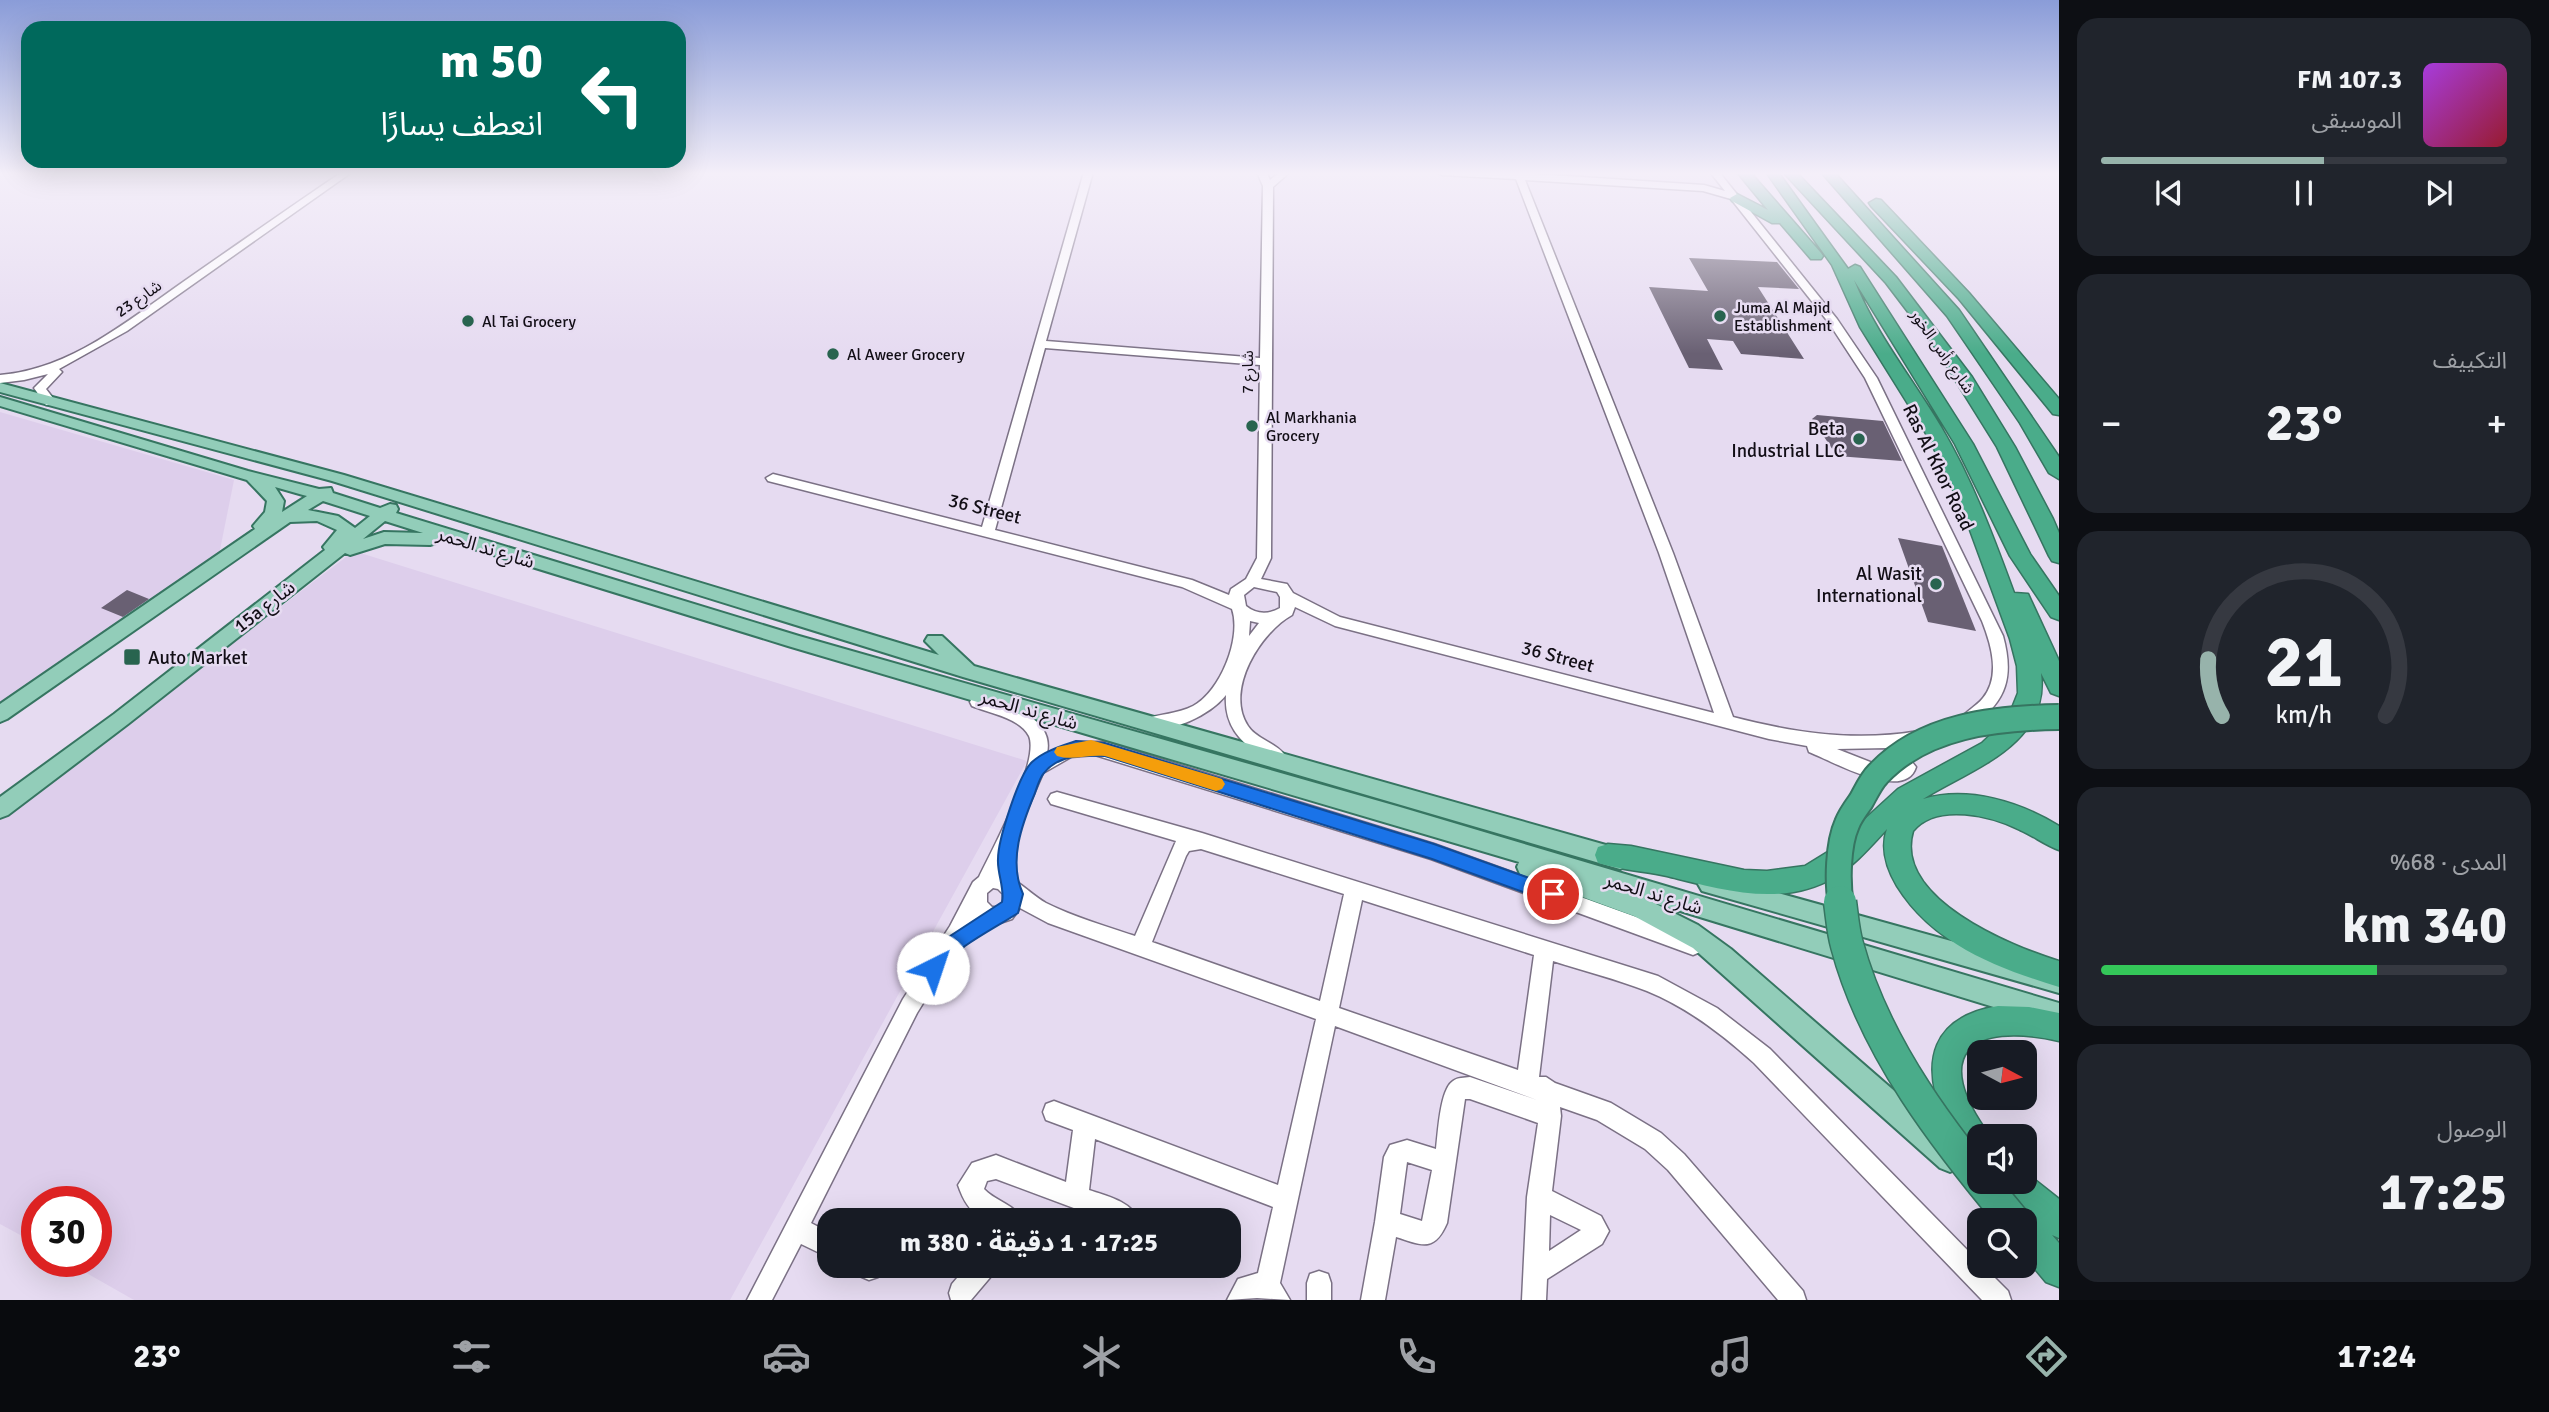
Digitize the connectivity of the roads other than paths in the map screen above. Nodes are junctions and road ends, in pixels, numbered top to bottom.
1 (1796, 232) edge
2 (260, 233) edge
3 (1071, 233) edge
4 (1267, 233) edge
5 (1541, 233) edge
6 (1764, 233) edge
7 (1816, 233) edge
8 (1826, 233) edge
9 (1846, 233) edge
10 (1881, 233) edge
11 (1905, 233) edge
12 (1857, 307) junction
13 (1953, 313) junction
14 (1040, 344) junction
15 (83, 352) junction
16 (1265, 362) junction
17 (0, 379) edge
18 (0, 387) edge
19 (0, 401) edge
20 (83, 401) dead end
21 (56, 403) junction
22 (2059, 410) edge
23 (165, 421) dead end
24 (140, 425) junction
25 (2059, 429) edge
26 (185, 456) junction
27 (2059, 473) edge
28 (242, 474) junction
29 (338, 478) junction
30 (773, 478) dead end
31 (319, 494) junction
32 (391, 505) junction
33 (281, 519) junction
34 (409, 523) junction
35 (988, 530) junction
36 (1986, 539) junction
37 (481, 546) junction
38 (232, 552) junction
39 (2059, 556) edge
40 (1264, 558) junction
41 (639, 568) junction
42 (298, 579) junction
43 (1187, 583) junction
44 (1248, 584) junction
45 (1285, 593) junction
46 (1239, 607) junction
47 (2059, 612) edge
48 (1278, 617) junction
49 (1335, 621) junction
50 (936, 641) dead end
51 (964, 680) junction
52 (2059, 687) edge
53 (0, 714) edge
54 (2059, 717) edge
55 (1727, 722) junction
56 (1150, 723) junction
57 (1769, 733) junction
58 (1877, 743) junction
59 (1294, 767) junction
60 (1037, 768) junction
61 (1057, 799) dead end
62 (0, 808) edge
63 (1400, 816) junction
64 (1011, 828) junction
65 (1158, 830) junction
66 (2059, 839) edge
67 (1202, 841) junction
68 (1178, 852) junction
69 (1608, 855) junction
70 (1010, 888) junction
71 (981, 890) junction
72 (1355, 890) junction
73 (1001, 913) junction
74 (1055, 917) junction
75 (1139, 948) junction
76 (1545, 949) junction
77 (945, 950) junction
78 (2059, 974) edge
79 (2059, 982) edge
80 (1762, 994) junction
81 (1326, 1012) junction
82 (2059, 1015) edge
83 (2059, 1027) edge
84 (1536, 1085) junction
85 (1054, 1112) dead end
86 (1550, 1116) junction
87 (1086, 1124) junction
88 (1967, 1131) edge
89 (1445, 1163) junction
90 (2025, 1194) edge
91 (1076, 1197) junction
92 (1539, 1197) junction
93 (1286, 1200) junction
94 (987, 1208) edge
95 (1106, 1208) edge
96 (2003, 1208) edge
97 (2009, 1208) edge
98 (2059, 1221) edge
99 (1387, 1222) junction
100 (796, 1228) junction
101 (2037, 1233) edge
102 (817, 1239) edge
103 (2037, 1245) edge
104 (2059, 1252) edge
105 (2059, 1269) edge
106 (1535, 1273) junction
107 (973, 1278) edge
108 (961, 1293) dead end
109 (1273, 1294) edge
110 (760, 1300) edge
111 (1240, 1300) edge
112 (1373, 1300) edge
113 (1534, 1300) edge
114 (1794, 1300) edge
115 (1999, 1300) edge

1 - 12 highway
2 - 15 street, شارع 23
3 - 14 street
4 - 16 street, شارع 7
5 - 55 street
6 - 58 street, Ras Al Khor Road
7 - 12 highway
8 - 47 highway
9 - 39 highway, شارع رأس الخور
10 - 13 highway, شارع رأس الخور
11 - 22 highway
12 - 36 highway
13 - 25 highway
13 - 27 highway, شارع رأس الخور
14 - 16 street
14 - 35 street
15 - 17 street, شارع 23
15 - 21 street, شارع 23
16 - 40 street, شارع 7
18 - 21 main road, شارع ند الحمر
19 - 26 main road, شارع ند الحمر
20 - 21 main road
21 - 24 main road, شارع ند الحمر
23 - 24 main road
24 - 29 main road, شارع ند الحمر
26 - 28 main road, شارع ند الحمر
26 - 29 main road
28 - 31 main road, شارع ند الحمر
28 - 38 main road
29 - 32 main road, شارع ند الحمر
30 - 35 street, 36 Street
31 - 32 main road, شارع ند الحمر
31 - 33 main road
32 - 34 main road, شارع ند الحمر
32 - 41 main road, شارع ند الحمر
32 - 42 main road, 15a شارع
33 - 38 main road
33 - 42 main road
34 - 37 main road, شارع ند الحمر
34 - 41 main road
35 - 43 street, 36 Street
36 - 52 highway
36 - 69 highway
37 - 42 main road
37 - 51 main road, شارع ند الحمر
38 - 53 main road
40 - 44 street, شارع 7
40 - 45 street
41 - 51 main road, شارع ند الحمر
42 - 62 main road, 15a شارع
43 - 44 street, 36 Street
43 - 46 street, 36 Street
44 - 45 street, 36 Street
44 - 46 street, شارع 7
45 - 48 street
45 - 49 street, 36 Street
46 - 48 street, 36 Street
46 - 56 street
48 - 49 street, 36 Street
48 - 59 street
49 - 55 street, 36 Street
50 - 51 main road
51 - 56 main road, شارع ند الحمر
51 - 60 street
51 - 63 main road, شارع ند الحمر
54 - 96 highway, bridge
55 - 57 street, 36 Street
56 - 59 main road, شارع ند الحمر
57 - 58 street, Ras Al Khor Road
57 - 58 street
59 - 69 main road, شارع ند الحمر
60 - 64 street
60 - 80 street
61 - 65 street
63 - 80 main road
63 - 82 main road, شارع ند الحمر
64 - 70 street
64 - 71 street
65 - 67 street
65 - 68 street
66 - 78 highway
67 - 68 street
67 - 72 street
68 - 75 street
69 - 79 main road, شارع ند الحمر
70 - 71 street
70 - 73 street
70 - 74 street
71 - 73 street
71 - 77 street
72 - 76 street
72 - 81 street
73 - 74 street
73 - 77 street
74 - 75 street
75 - 81 street
76 - 84 street
76 - 115 street
77 - 100 street
80 - 97 main road
81 - 84 street
81 - 93 street
83 - 88 highway
84 - 86 street
84 - 114 street
85 - 87 street
86 - 89 street
86 - 92 street
87 - 91 street
87 - 93 street
89 - 99 street
89 - 99 street
90 - 98 highway
91 - 94 street
91 - 95 street
92 - 106 street
92 - 106 street
93 - 109 street
99 - 112 street
100 - 102 street
100 - 110 street
101 - 104 main road
103 - 105 highway
106 - 113 street
107 - 108 street
109 - 111 street

